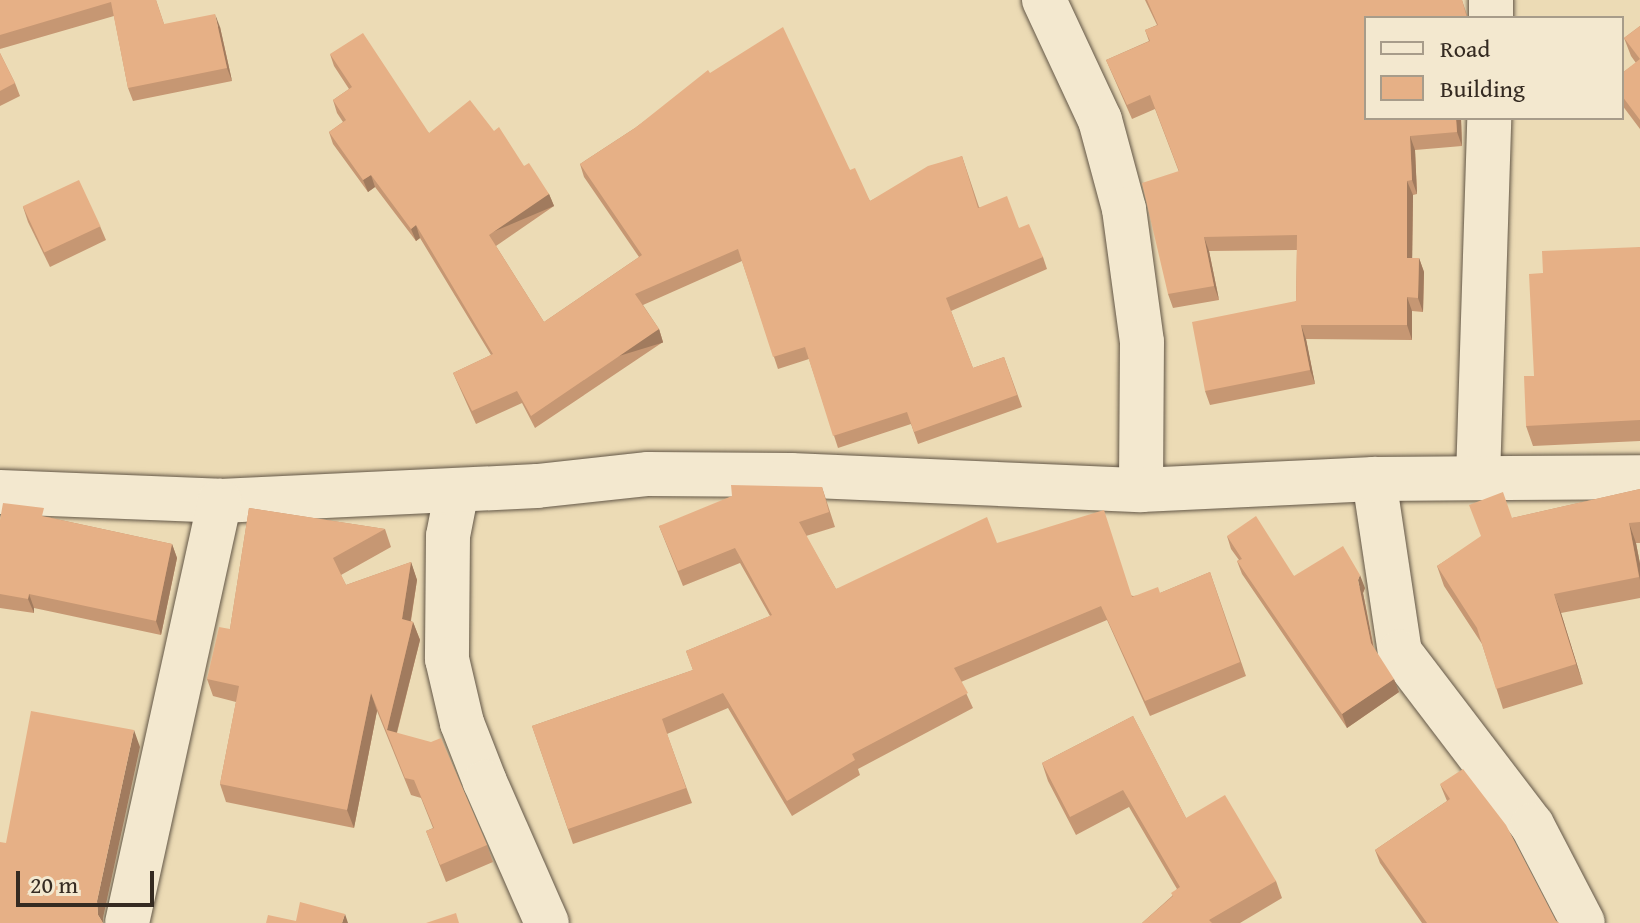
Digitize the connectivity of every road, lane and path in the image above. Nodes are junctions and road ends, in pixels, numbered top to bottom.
1 (1044, 0) edge
2 (1489, 120) edge
3 (1640, 477) edge
4 (1478, 478) junction
5 (1374, 479) junction
6 (457, 490) junction
7 (1141, 490) junction
8 (0, 492) edge
9 (220, 501) junction
10 (127, 923) edge
11 (547, 923) edge
12 (1583, 923) edge

1 - 7 street
2 - 4 street
3 - 4 street
4 - 5 street
5 - 7 street
5 - 12 street
6 - 7 street
6 - 9 street
6 - 11 street
8 - 9 street
9 - 10 street

